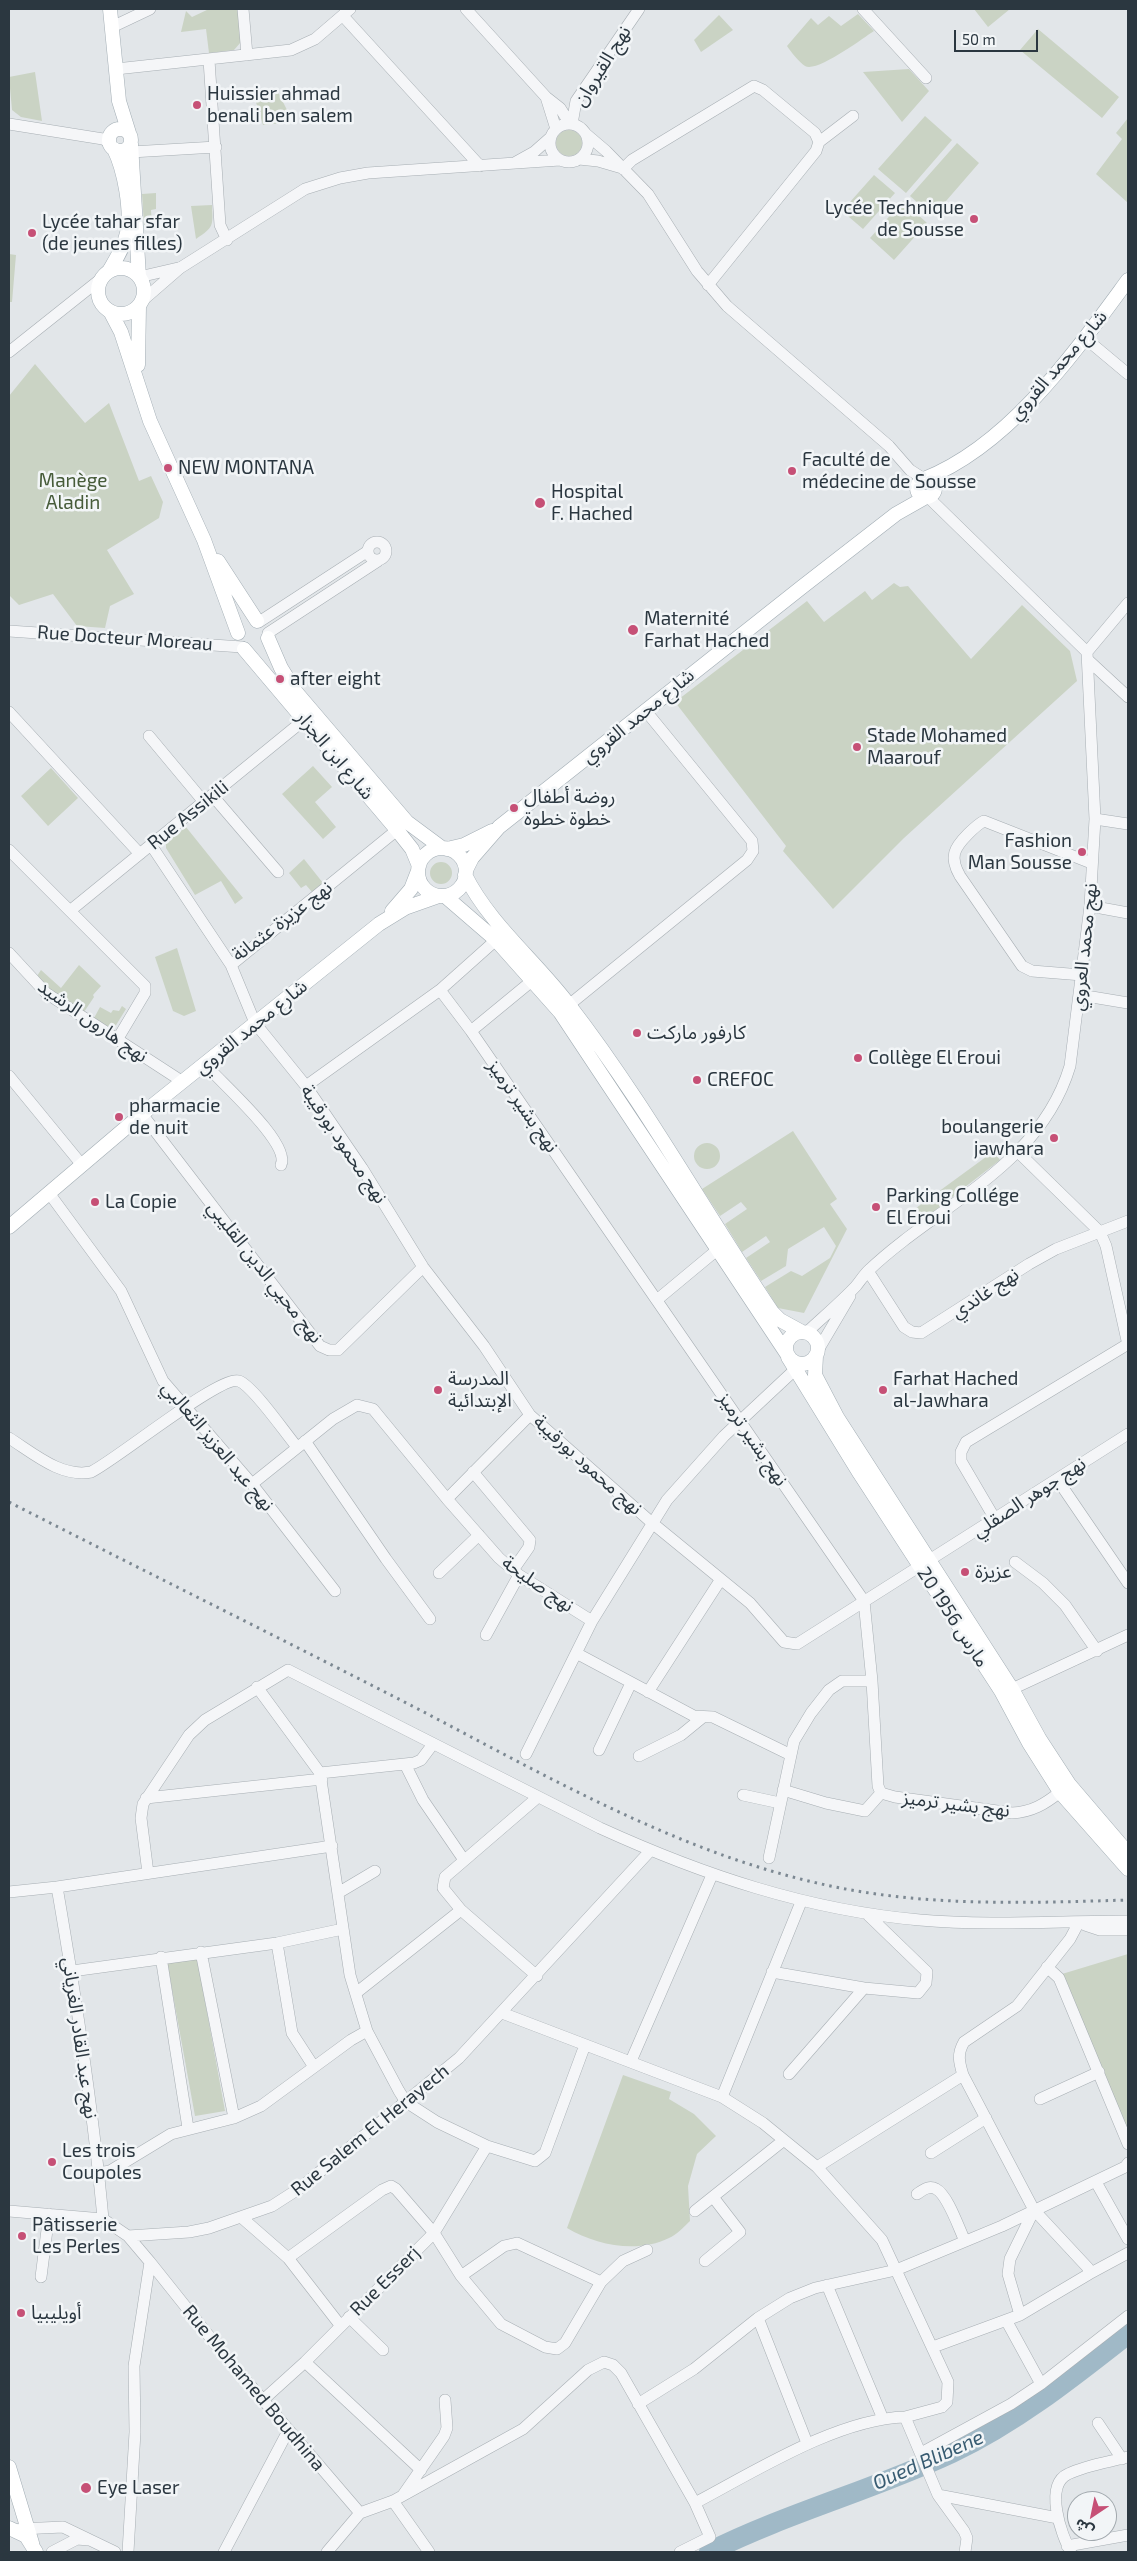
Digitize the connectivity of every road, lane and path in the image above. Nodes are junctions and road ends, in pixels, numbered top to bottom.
1 (110, 9) edge
2 (150, 9) edge
3 (243, 9) edge
4 (466, 9) edge
5 (639, 9) edge
6 (863, 9) edge
7 (346, 12) edge
8 (112, 27) junction
9 (247, 55) junction
10 (209, 60) junction
11 (116, 69) junction
12 (926, 78) dead end
13 (546, 98) junction
14 (119, 101) junction
15 (853, 116) dead end
16 (9, 124) edge
17 (571, 124) junction
18 (553, 133) junction
19 (586, 134) junction
20 (112, 141) junction
21 (819, 142) junction
22 (130, 143) junction
23 (216, 147) junction
24 (579, 159) junction
25 (560, 160) junction
26 (513, 164) junction
27 (480, 166) junction
28 (623, 169) junction
29 (227, 240) junction
30 (180, 268) junction
31 (105, 274) junction
32 (139, 277) junction
33 (1128, 280) edge
34 (708, 285) junction
35 (141, 304) junction
36 (110, 312) junction
37 (1086, 338) junction
38 (9, 352) edge
39 (1128, 374) edge
40 (138, 379) junction
41 (925, 489) junction
42 (204, 540) junction
43 (368, 551) junction
44 (378, 561) junction
45 (1128, 603) edge
46 (263, 628) junction
47 (9, 630) edge
48 (238, 632) junction
49 (243, 648) junction
50 (1088, 656) junction
51 (1128, 697) edge
52 (645, 710) junction
53 (9, 712) edge
54 (304, 720) junction
55 (149, 736) dead end
56 (208, 798) junction
57 (1095, 818) junction
58 (1128, 824) edge
59 (499, 827) junction
60 (397, 830) junction
61 (151, 845) junction
62 (445, 849) junction
63 (9, 850) edge
64 (140, 854) junction
65 (1091, 863) junction
66 (418, 869) junction
67 (278, 872) dead end
68 (466, 873) junction
69 (442, 896) junction
70 (1090, 906) junction
71 (72, 910) junction
72 (1128, 913) edge
73 (379, 924) junction
74 (496, 940) junction
75 (9, 953) edge
76 (231, 965) junction
77 (1082, 975) junction
78 (533, 980) junction
79 (440, 990) junction
80 (1080, 996) junction
81 (1128, 1003) edge
82 (565, 1009) junction
83 (255, 1023) junction
84 (471, 1031) junction
85 (117, 1040) junction
86 (205, 1064) junction
87 (9, 1076) edge
88 (183, 1082) junction
89 (306, 1086) junction
90 (142, 1114) junction
91 (1018, 1151) junction
92 (82, 1165) junction
93 (282, 1165) dead end
94 (49, 1193) junction
95 (1128, 1221) edge
96 (9, 1227) edge
97 (1100, 1232) junction
98 (717, 1250) junction
99 (423, 1267) junction
100 (868, 1271) junction
101 (856, 1286) junction
102 (658, 1299) junction
103 (804, 1332) junction
104 (1128, 1344) edge
105 (816, 1354) junction
106 (793, 1361) junction
107 (184, 1408) junction
108 (530, 1415) junction
109 (740, 1421) junction
110 (1128, 1434) edge
111 (9, 1438) edge
112 (301, 1444) junction
113 (472, 1472) junction
114 (1057, 1479) junction
115 (252, 1484) junction
116 (447, 1499) junction
117 (995, 1519) junction
118 (651, 1522) junction
119 (479, 1536) junction
120 (1015, 1562) dead end
121 (925, 1563) junction
122 (516, 1572) junction
123 (439, 1573) dead end
124 (721, 1579) junction
125 (1128, 1583) edge
126 (335, 1591) dead end
127 (864, 1601) junction
128 (430, 1619) dead end
129 (592, 1621) junction
130 (486, 1635) dead end
131 (1128, 1635) edge
132 (1097, 1651) junction
133 (576, 1653) junction
134 (872, 1681) junction
135 (631, 1683) junction
136 (257, 1687) junction
137 (1012, 1689) junction
138 (648, 1692) junction
139 (703, 1717) junction
140 (433, 1744) junction
141 (599, 1750) dead end
142 (526, 1754) dead end
143 (791, 1755) junction
144 (639, 1756) dead end
145 (405, 1764) junction
146 (321, 1776) junction
147 (783, 1790) junction
148 (882, 1792) junction
149 (1060, 1792) junction
150 (743, 1794) dead end
151 (538, 1796) junction
152 (146, 1798) junction
153 (780, 1803) junction
154 (332, 1846) junction
155 (650, 1851) junction
156 (1128, 1854) edge
157 (769, 1858) dead end
158 (464, 1860) junction
159 (1128, 1869) edge
160 (375, 1871) dead end
161 (148, 1873) junction
162 (712, 1875) junction
163 (58, 1887) junction
164 (9, 1892) edge
165 (338, 1894) junction
166 (800, 1902) junction
167 (461, 1910) junction
168 (866, 1914) junction
169 (1128, 1921) edge
170 (1078, 1922) junction
171 (343, 1929) junction
172 (1128, 1930) edge
173 (277, 1943) junction
174 (202, 1952) junction
175 (162, 1957) junction
176 (1048, 1966) junction
177 (72, 1970) junction
178 (772, 1972) junction
179 (536, 1976) junction
180 (864, 1988) junction
181 (356, 1993) junction
182 (502, 2012) junction
183 (368, 2031) junction
184 (585, 2044) junction
185 (631, 2061) junction
186 (314, 2067) junction
187 (1099, 2072) junction
188 (790, 2074) dead end
189 (963, 2074) junction
190 (722, 2097) junction
191 (1040, 2099) dead end
192 (406, 2102) junction
193 (234, 2118) junction
194 (986, 2118) junction
195 (188, 2128) junction
196 (784, 2140) junction
197 (1128, 2144) edge
198 (487, 2146) junction
199 (931, 2152) dead end
200 (1128, 2163) edge
201 (817, 2167) junction
202 (99, 2173) junction
203 (1096, 2182) junction
204 (917, 2194) dead end
205 (713, 2197) junction
206 (1034, 2210) junction
207 (9, 2211) edge
208 (695, 2211) dead end
209 (49, 2214) junction
210 (242, 2217) junction
211 (103, 2219) junction
212 (434, 2233) junction
213 (128, 2236) junction
214 (1128, 2239) edge
215 (965, 2241) junction
216 (647, 2250) dead end
217 (1128, 2253) edge
218 (288, 2258) junction
219 (705, 2261) dead end
220 (150, 2262) junction
221 (896, 2270) junction
222 (1090, 2274) junction
223 (462, 2276) junction
224 (41, 2277) dead end
225 (601, 2282) junction
226 (827, 2285) junction
227 (1020, 2315) junction
228 (1128, 2316) edge
229 (349, 2317) junction
230 (758, 2318) junction
231 (1006, 2320) junction
232 (340, 2325) junction
233 (933, 2347) junction
234 (382, 2350) dead end
235 (305, 2362) junction
236 (1041, 2384) junction
237 (263, 2400) junction
238 (445, 2400) dead end
239 (638, 2404) junction
240 (905, 2417) junction
241 (883, 2419) junction
242 (1098, 2423) dead end
243 (288, 2431) junction
244 (807, 2443) junction
245 (922, 2456) junction
246 (1125, 2458) edge
247 (9, 2467) edge
248 (421, 2470) junction
249 (938, 2495) junction
250 (398, 2499) junction
251 (695, 2503) junction
252 (360, 2513) junction
253 (1058, 2518) junction
254 (17, 2529) edge
255 (1128, 2535) edge
256 (92, 2540) junction
257 (34, 2548) edge
258 (1069, 2549) edge
259 (52, 2552) edge
260 (115, 2552) edge
261 (128, 2552) edge
262 (224, 2552) edge
263 (327, 2552) edge
264 (429, 2552) edge
265 (680, 2552) edge
266 (964, 2552) edge

1 - 8 main road
2 - 8 street
3 - 9 street
4 - 13 street
5 - 17 street, نهج القيروان
6 - 12 street
7 - 9 street
7 - 27 street
8 - 11 main road
9 - 10 street
10 - 11 street
10 - 23 street
11 - 14 main road
13 - 17 street
13 - 18 street
14 - 20 main road
14 - 22 main road
15 - 21 street
16 - 20 street
17 - 18 street
17 - 19 street
18 - 25 street
18 - 26 street
19 - 24 street
19 - 28 street
20 - 22 main road
20 - 22 main road
20 - 31 main road
21 - 28 street
21 - 34 street
22 - 23 street
22 - 32 main road
23 - 29 street
24 - 25 street
24 - 28 street
25 - 26 street
26 - 27 street
27 - 29 street
28 - 34 street
29 - 30 street
30 - 32 street
30 - 35 street
31 - 32 main road
31 - 36 main road
31 - 38 street
32 - 35 main road
33 - 37 main road, شارع محمد القروي
34 - 41 street
35 - 36 main road
35 - 40 main road, شارع ابن الجزار
36 - 40 main road, شارع ابن الجزار
37 - 39 street
37 - 41 main road, شارع محمد القروي
40 - 42 main road, شارع ابن الجزار
41 - 50 street
41 - 52 main road, شارع محمد القروي
42 - 46 main road, شارع ابن الجزار
42 - 48 main road, شارع ابن الجزار
43 - 44 street
43 - 44 street
43 - 46 street
44 - 46 street
45 - 50 street
46 - 48 main road
46 - 49 main road
46 - 62 main road, شارع ابن الجزار
47 - 49 street, Rue Docteur Moreau
48 - 49 main road
49 - 54 main road, شارع ابن الجزار
50 - 51 street
50 - 57 street, نهج محمد العروي
52 - 59 main road, شارع محمد القروي
52 - 82 street
53 - 64 street
54 - 56 street, Rue Assikili
54 - 60 main road, شارع ابن الجزار
55 - 56 street
56 - 61 street, Rue Assikili
56 - 67 street
57 - 58 street
57 - 65 street, نهج محمد العروي
59 - 62 main road, شارع محمد القروي
59 - 68 main road, شارع محمد القروي
60 - 66 main road, شارع ابن الجزار
60 - 76 street, نهج عزيزة عثمانة
61 - 64 street, Rue Assikili
61 - 76 street, نهج عزيزة عثمانة
62 - 66 main road, شارع محمد القروي
62 - 68 main road
63 - 71 street
64 - 71 street, Rue Assikili
65 - 70 street, نهج محمد العروي
65 - 77 street
66 - 69 main road
66 - 73 main road, شارع محمد القروي
68 - 69 main road, شارع محمد القروي
68 - 82 main road
69 - 73 main road, شارع محمد القروي
69 - 74 main road
70 - 72 street
70 - 77 street, نهج محمد العروي
71 - 85 street
73 - 83 main road, شارع محمد القروي
74 - 78 main road
74 - 79 street
75 - 85 street, نهج هارون الرشيد
76 - 83 street, نهج محمود بورقيبة
77 - 80 street, نهج محمد العروي
78 - 82 main road
78 - 84 street
79 - 84 street, نهج بشير ترميز
79 - 89 street
80 - 81 street
80 - 91 street, نهج محمد العروي
82 - 98 main road, 20 مارس 1956
82 - 103 main road
83 - 86 main road, شارع محمد القروي
83 - 89 street, نهج محمود بورقيبة
84 - 102 street, نهج بشير ترميز
85 - 88 street, نهج هارون الرشيد
86 - 88 main road, شارع محمد القروي
86 - 93 street
87 - 92 street
88 - 90 main road, شارع محمد القروي
89 - 99 street, نهج محمود بورقيبة
90 - 92 main road, شارع محمد القروي
90 - 99 street, نهج محيي الدين القليبي
91 - 97 street
91 - 100 street, نهج محمد العروي
92 - 94 main road, شارع محمد القروي
94 - 96 main road, شارع محمد القروي
94 - 107 street, نهج عبد العزيز الثعالبي
95 - 97 street, نهج غاندي
97 - 100 street, نهج غاندي
97 - 104 street
98 - 102 street
98 - 106 main road, 20 مارس 1956
99 - 108 street, نهج محمود بورقيبة
100 - 101 street, نهج محمد العروي
101 - 103 street, نهج محمد العروي
101 - 105 street
102 - 109 street, نهج بشير ترميز
103 - 105 main road
103 - 106 main road
104 - 117 street
105 - 106 main road
105 - 121 main road, 20 مارس 1956
106 - 109 street
106 - 121 main road, 20 مارس 1956
107 - 111 street
107 - 112 street
107 - 115 street, نهج عبد العزيز الثعالبي
108 - 113 street
108 - 118 street, نهج محمود بورقيبة
109 - 118 street
109 - 127 street, نهج بشير ترميز
110 - 114 street, نهج جوهر الصقلي
112 - 115 street
112 - 116 street, نهج صليحة
112 - 128 street
113 - 116 street
113 - 122 street
114 - 117 street, نهج جوهر الصقلي
114 - 125 street
115 - 126 street, نهج عبد العزيز الثعالبي
116 - 119 street, نهج صليحة
117 - 121 street, نهج جوهر الصقلي
118 - 124 street, نهج محمود بورقيبة
118 - 129 street
119 - 122 street, نهج صليحة
119 - 123 street
120 - 132 street
121 - 127 street, نهج محمود بورقيبة
121 - 137 main road, 20 مارس 1956
121 - 149 main road, 20 مارس 1956
122 - 129 street, نهج صليحة
122 - 130 street
124 - 127 street, نهج محمود بورقيبة
124 - 138 street
127 - 134 street, نهج بشير ترميز
129 - 133 street
131 - 132 street
132 - 137 street
133 - 135 street
133 - 142 street
134 - 143 street
134 - 148 street, نهج بشير ترميز
135 - 138 street
135 - 141 street
136 - 140 street
136 - 146 street
136 - 152 street
137 - 156 main road, 20 مارس 1956
138 - 139 street
139 - 143 street
139 - 144 street
140 - 145 street
140 - 151 street
143 - 147 street
145 - 146 street
145 - 158 street
146 - 152 street
146 - 154 street
147 - 148 street
147 - 153 street
148 - 149 street, نهج بشير ترميز
149 - 159 main road, 20 مارس 1956
150 - 153 street
151 - 155 street
151 - 158 street
152 - 161 street
153 - 157 street
154 - 161 street
154 - 165 street
155 - 162 street
155 - 179 street, Rue Salem El Herayech
158 - 167 street
160 - 165 street
161 - 163 street
162 - 166 street
162 - 185 street
163 - 164 street
163 - 177 street, نهج عبد القادر الغرياني
165 - 171 street
166 - 168 street
166 - 178 street
167 - 179 street
167 - 181 street
168 - 170 street
168 - 180 street
169 - 170 street
170 - 172 street
170 - 176 street
171 - 173 street
171 - 181 street
173 - 174 street
173 - 186 street
174 - 175 street
174 - 193 street
175 - 177 street
175 - 195 street
176 - 187 street
176 - 189 street
177 - 202 street, نهج عبد القادر الغرياني
178 - 180 street
178 - 190 street
179 - 182 street, Rue Salem El Herayech
180 - 188 street
181 - 183 street
182 - 184 street
182 - 192 street, Rue Salem El Herayech
183 - 186 street
183 - 192 street
184 - 185 street
184 - 198 street
185 - 190 street
186 - 193 street
187 - 191 street
187 - 197 street
189 - 194 street
189 - 201 street
190 - 196 street
192 - 198 street
192 - 210 street, Rue Salem El Herayech
193 - 195 street
194 - 199 street
194 - 206 street
195 - 202 street
196 - 201 street
196 - 205 street
198 - 212 street, Rue Esserj
200 - 203 street
201 - 221 street
202 - 211 street, نهج عبد القادر الغرياني
203 - 206 street
203 - 214 street
204 - 215 street
205 - 208 street
205 - 219 street
206 - 215 street
206 - 222 street
206 - 227 street
207 - 209 street
209 - 211 street
209 - 224 street
210 - 213 street, Rue Salem El Herayech
210 - 218 street
211 - 213 street
212 - 218 street
212 - 223 street
212 - 229 street, Rue Esserj
213 - 220 street, Rue Mohamed Boudhina
215 - 221 street
216 - 225 street
217 - 222 street
218 - 232 street
220 - 237 street, Rue Mohamed Boudhina
220 - 261 street
221 - 226 street
221 - 233 street
222 - 227 street
223 - 225 street
223 - 225 street
226 - 230 street
226 - 241 street
227 - 231 street
228 - 236 street
229 - 232 street, Rue Esserj
229 - 234 street
230 - 239 street
230 - 244 street
231 - 233 street
231 - 236 street
232 - 235 street, Rue Esserj
233 - 240 street
235 - 237 street, Rue Esserj
235 - 248 street
236 - 245 street
237 - 243 street, Rue Mohamed Boudhina
238 - 248 street
239 - 250 street
239 - 251 street
240 - 241 street
240 - 245 street
241 - 244 street
242 - 246 street
243 - 252 street, Rue Mohamed Boudhina
243 - 262 street
244 - 251 street
245 - 249 street
246 - 253 street
247 - 254 main road
248 - 250 street
249 - 253 street
249 - 266 street
250 - 252 street
250 - 264 street
251 - 265 street
252 - 263 street
253 - 258 street
254 - 256 street
254 - 257 main road
255 - 258 street
256 - 259 street
256 - 260 street

